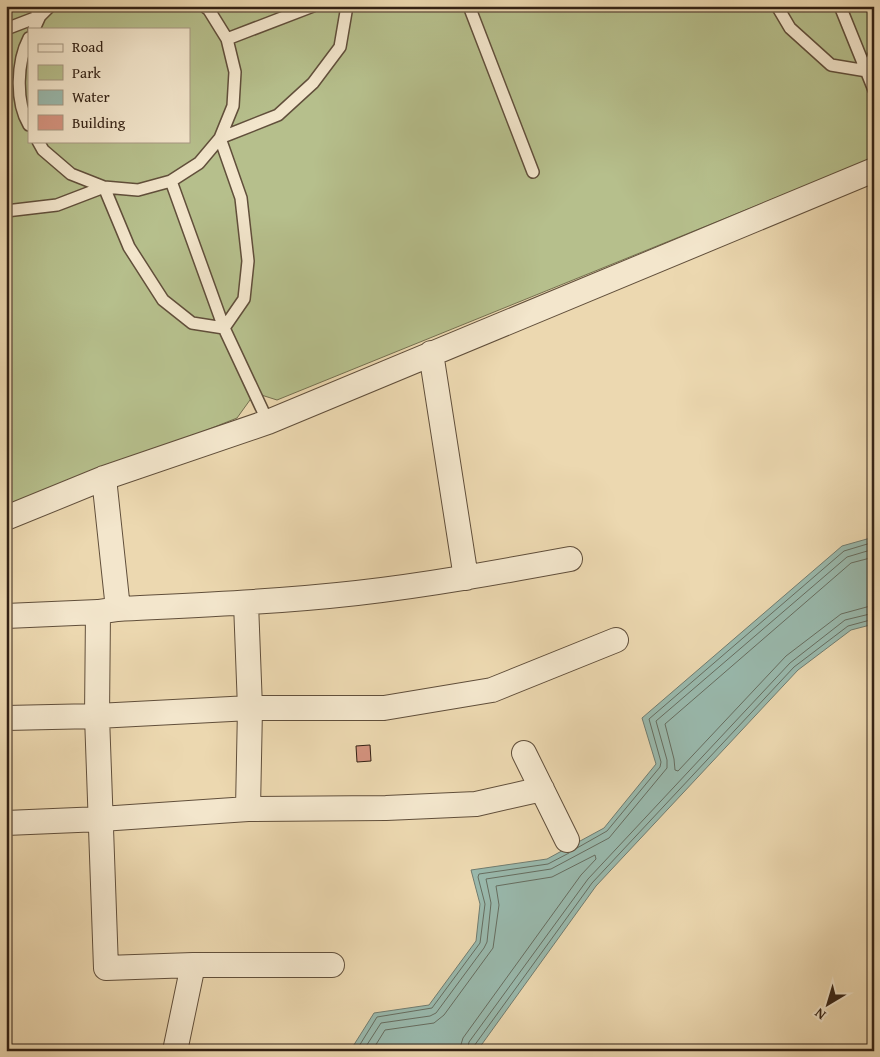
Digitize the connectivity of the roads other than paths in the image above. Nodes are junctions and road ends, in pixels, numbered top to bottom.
1 (50, 6) edge
2 (204, 6) edge
3 (313, 6) edge
4 (347, 6) edge
5 (469, 6) edge
6 (777, 6) edge
7 (840, 6) edge
8 (37, 11) edge
9 (34, 28) edge
10 (6, 29) edge
11 (227, 39) junction
12 (28, 40) edge
13 (874, 55) edge
14 (867, 71) junction
15 (874, 90) edge
16 (28, 124) edge
17 (220, 138) junction
18 (39, 142) edge
19 (874, 170) edge
20 (533, 172) dead end
21 (171, 181) junction
22 (104, 188) junction
23 (6, 211) edge
24 (224, 328) junction
25 (431, 353) junction
26 (268, 422) junction
27 (104, 478) junction
28 (6, 518) edge
29 (570, 558) dead end
30 (466, 578) junction
31 (246, 603) junction
32 (108, 610) junction
33 (6, 616) edge
34 (616, 640) dead end
35 (250, 708) junction
36 (98, 716) junction
37 (6, 718) edge
38 (524, 753) dead end
39 (542, 789) junction
40 (248, 809) junction
41 (101, 819) junction
42 (6, 823) edge
43 (567, 840) dead end
44 (193, 965) junction
45 (332, 965) dead end
46 (175, 1051) edge

1 - 8 lane
2 - 11 lane
3 - 11 lane
4 - 17 lane
5 - 20 lane
6 - 14 lane
7 - 14 lane
8 - 9 lane
8 - 10 lane
11 - 17 lane
12 - 16 lane
13 - 14 lane
14 - 15 lane
17 - 21 lane
17 - 24 lane
18 - 22 lane
19 - 25 street
21 - 22 lane
21 - 24 lane
22 - 23 lane
22 - 24 lane
24 - 26 lane
25 - 26 street
25 - 30 street
26 - 27 street
27 - 28 street
27 - 32 street
29 - 30 street
30 - 31 street
31 - 32 street
31 - 35 street
32 - 33 street
32 - 36 street
34 - 35 street
35 - 36 street
35 - 40 street
36 - 37 street
36 - 41 street
38 - 39 street
39 - 40 street
39 - 43 street
40 - 41 street
41 - 42 street
41 - 44 street
44 - 45 street
44 - 46 street

